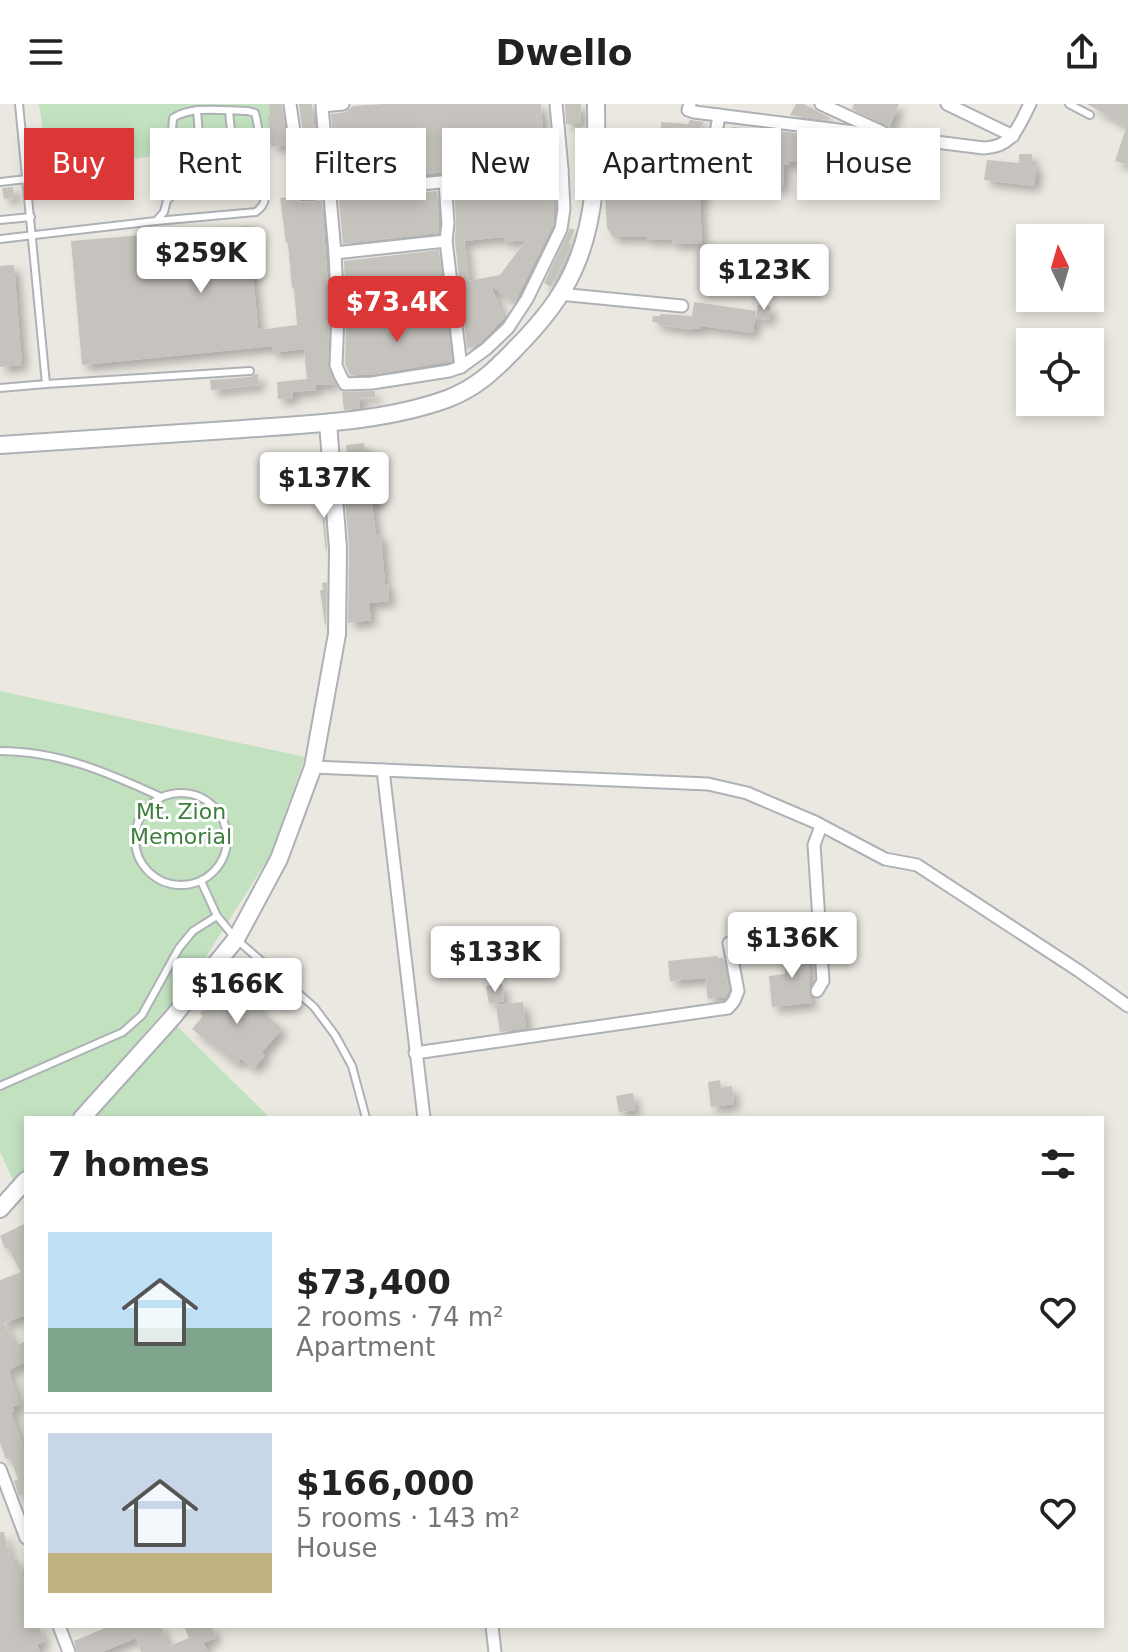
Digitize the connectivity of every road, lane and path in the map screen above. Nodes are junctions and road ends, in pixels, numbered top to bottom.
1 (19, 104) edge
2 (290, 104) edge
3 (343, 104) edge
4 (556, 104) edge
5 (596, 104) edge
6 (690, 104) edge
7 (821, 104) edge
8 (947, 104) edge
9 (1030, 104) edge
10 (1069, 104) edge
11 (322, 105) edge
12 (197, 110) junction
13 (229, 111) junction
14 (719, 115) junction
15 (1090, 115) dead end
16 (172, 128) edge
17 (198, 128) edge
18 (231, 128) edge
19 (293, 128) edge
20 (324, 128) edge
21 (597, 128) edge
22 (718, 128) edge
23 (822, 128) edge
24 (874, 128) edge
25 (1013, 136) junction
26 (940, 143) edge
27 (24, 151) edge
28 (559, 169) edge
29 (562, 169) junction
30 (24, 179) edge
31 (0, 182) edge
32 (29, 200) edge
33 (167, 200) edge
34 (332, 200) edge
35 (446, 200) edge
36 (593, 200) edge
37 (31, 217) junction
38 (0, 220) edge
39 (156, 221) junction
40 (33, 236) junction
41 (0, 239) edge
42 (446, 241) junction
43 (335, 253) junction
44 (559, 294) junction
45 (454, 301) junction
46 (682, 306) dead end
47 (338, 315) junction
48 (461, 367) junction
49 (250, 371) dead end
50 (46, 384) junction
51 (0, 388) edge
52 (328, 423) junction
53 (0, 445) edge
54 (0, 751) edge
55 (313, 767) junction
56 (383, 770) junction
57 (161, 797) junction
58 (821, 826) junction
59 (201, 881) junction
60 (217, 916) junction
61 (236, 939) junction
62 (729, 943) dead end
63 (817, 991) dead end
64 (1128, 1006) edge
65 (415, 1053) junction
66 (0, 1086) edge
67 (84, 1116) edge
68 (365, 1116) edge
69 (424, 1116) edge
70 (24, 1182) edge
71 (0, 1209) edge
72 (0, 1469) edge
73 (24, 1533) edge
74 (60, 1628) edge
75 (492, 1628) edge
76 (69, 1652) edge
77 (495, 1652) edge

1 - 27 lane
2 - 19 street
3 - 11 street
4 - 29 street
5 - 21 street
6 - 14 street
7 - 24 street
8 - 25 street
9 - 25 street
10 - 15 lane
11 - 20 street
12 - 13 lane
12 - 16 lane
12 - 17 lane
13 - 18 lane
13 - 39 lane
14 - 22 street
14 - 23 street
25 - 26 street
28 - 29 street
29 - 48 street
30 - 31 lane
32 - 37 lane
33 - 39 lane
34 - 43 street
35 - 42 street
36 - 44 street
37 - 38 lane
37 - 40 lane
39 - 40 lane
40 - 41 lane
40 - 50 lane
42 - 43 street
42 - 45 street
43 - 47 street
44 - 46 street
44 - 52 street
45 - 47 street
45 - 48 street
47 - 48 street
49 - 50 lane
50 - 51 lane
52 - 53 street
52 - 55 street
54 - 57 lane
55 - 56 street
55 - 61 street
56 - 58 street
56 - 65 street
57 - 59 lane
57 - 59 lane
58 - 63 street
58 - 64 street
59 - 60 lane
60 - 61 lane
60 - 66 lane
61 - 67 street
61 - 68 lane
62 - 65 street
65 - 69 street
70 - 71 street
72 - 73 street
74 - 76 street
75 - 77 street

